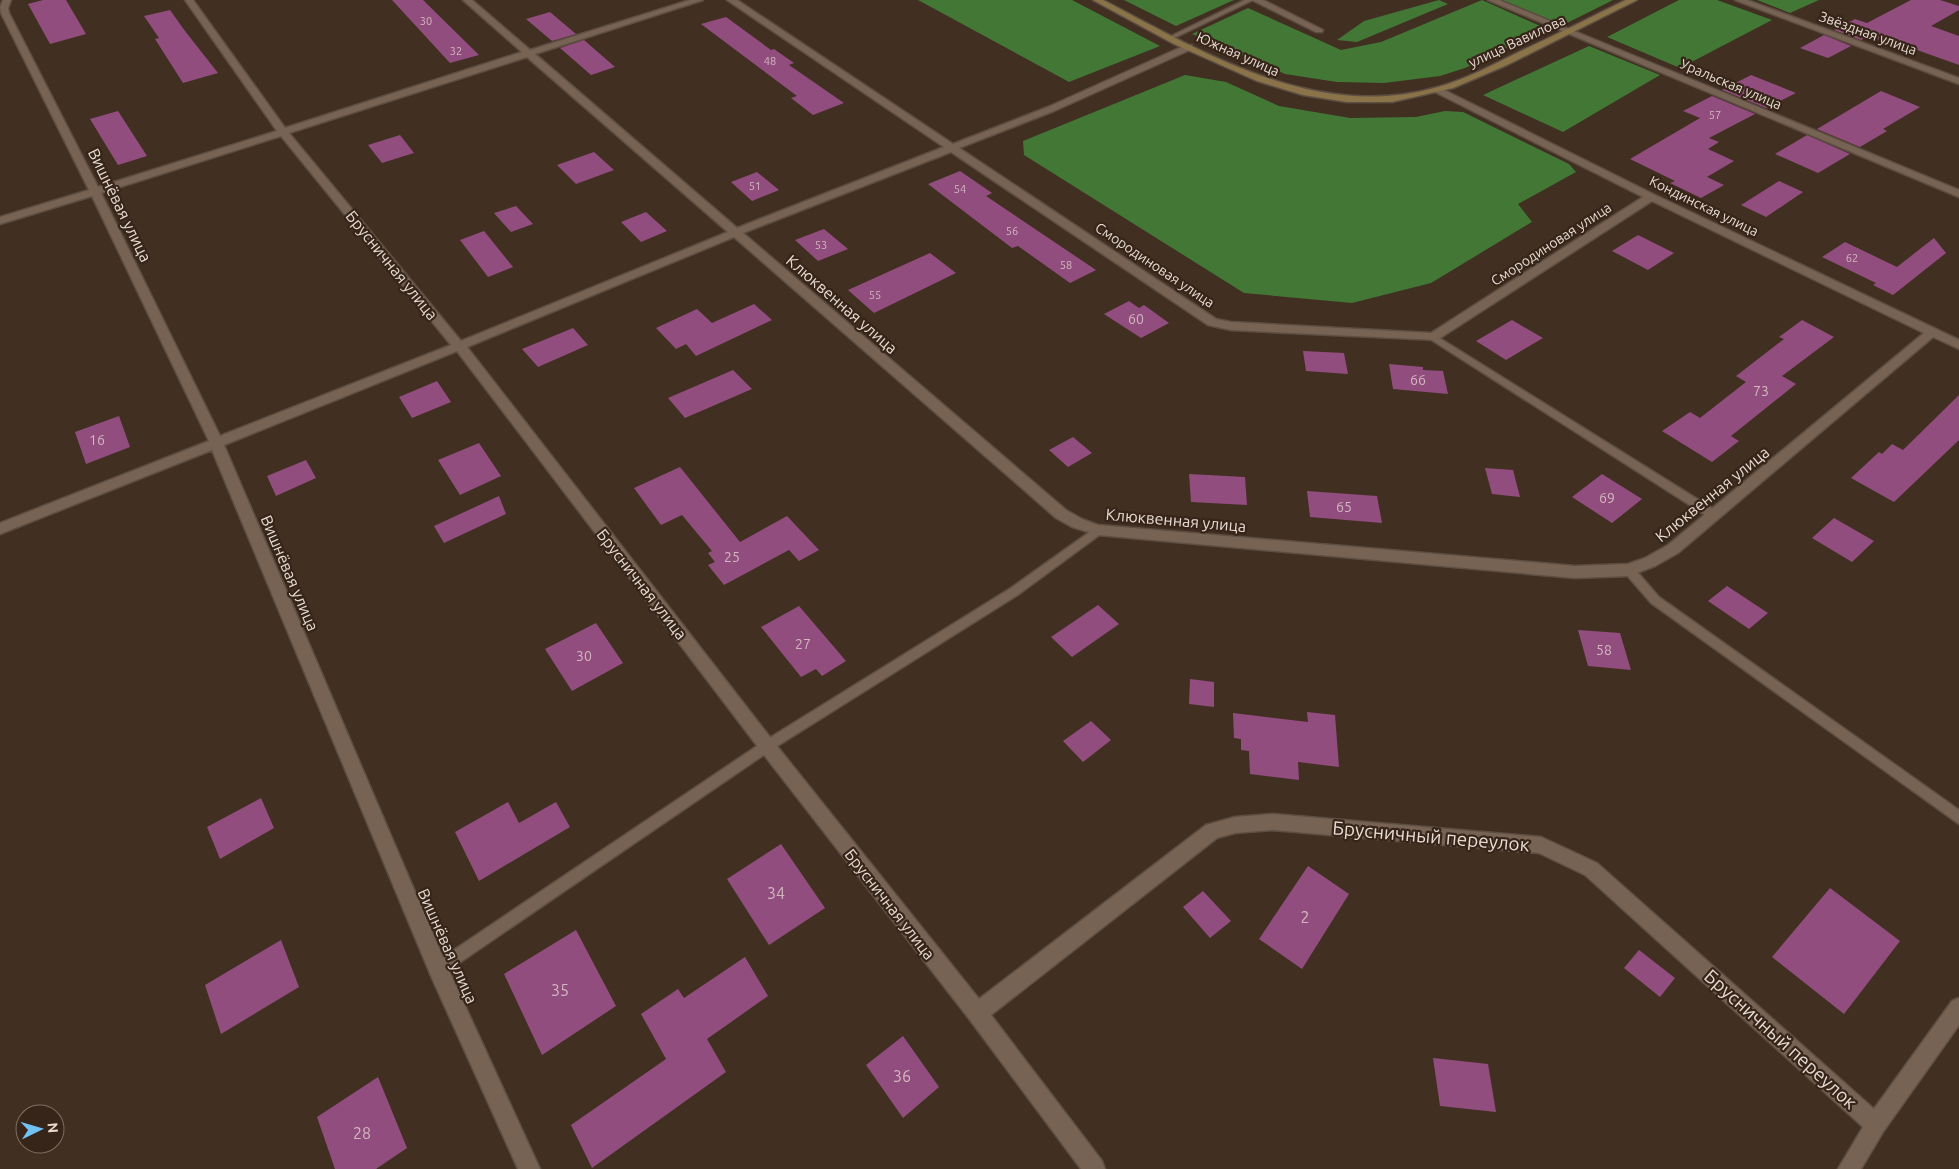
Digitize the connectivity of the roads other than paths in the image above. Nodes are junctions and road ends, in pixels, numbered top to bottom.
1 (7, 0) edge
2 (189, 0) edge
3 (467, 0) edge
4 (699, 0) edge
5 (731, 0) edge
6 (1096, 0) edge
7 (1250, 0) edge
8 (1256, 0) edge
9 (1492, 0) edge
10 (1633, 0) edge
11 (1739, 0) edge
12 (1319, 30) dead end
13 (1569, 32) junction
14 (1170, 38) junction
15 (1189, 47) junction
16 (526, 53) junction
17 (1959, 82) edge
18 (1438, 90) junction
19 (284, 133) junction
20 (952, 146) junction
21 (95, 192) junction
22 (1959, 194) edge
23 (1651, 197) junction
24 (0, 221) edge
25 (734, 233) junction
26 (1932, 332) junction
27 (1433, 337) junction
28 (1959, 345) edge
29 (459, 346) junction
30 (216, 442) junction
31 (1714, 515) junction
32 (0, 529) edge
33 (1098, 530) junction
34 (1629, 570) junction
35 (766, 746) junction
36 (1959, 818) edge
37 (438, 969) junction
38 (1959, 1008) edge
39 (977, 1013) junction
40 (1876, 1125) junction
41 (530, 1169) edge
42 (1094, 1169) edge
43 (1848, 1169) edge

1 - 21 street, Вишнёвая улица
2 - 19 street, Брусничная улица
3 - 16 street, Клюквенная улица
4 - 16 street
5 - 20 street, Смородиновая улица
6 - 14 street, Южная улица
7 - 14 lane
8 - 12 street
9 - 13 street, Уральская улица
10 - 13 street, улица Вавилова
11 - 17 street, Звёздная улица
13 - 18 street, улица Вавилова
13 - 22 street, Уральская улица
14 - 15 street, Южная улица
15 - 18 street, Южная улица
15 - 20 street
16 - 19 street
16 - 25 street, Клюквенная улица
18 - 23 street, Кондинская улица
19 - 21 street
19 - 29 street, Брусничная улица
20 - 25 street
20 - 27 street, Смородиновая улица
21 - 24 street
21 - 30 street, Вишнёвая улица
23 - 26 street, Кондинская улица
23 - 27 street, Смородиновая улица
25 - 29 street
25 - 33 street, Клюквенная улица
26 - 28 street, Кондинская улица
26 - 31 street, Клюквенная улица
27 - 31 lane
29 - 30 street
29 - 35 street, Брусничная улица
30 - 32 street
30 - 37 street, Вишнёвая улица
31 - 34 street, Клюквенная улица
33 - 34 street, Клюквенная улица
33 - 35 lane
34 - 36 lane
35 - 37 lane
35 - 39 street, Брусничная улица
37 - 41 street, Вишнёвая улица
38 - 40 street
39 - 40 street, Брусничный переулок
39 - 42 street, Брусничная улица
40 - 43 street

